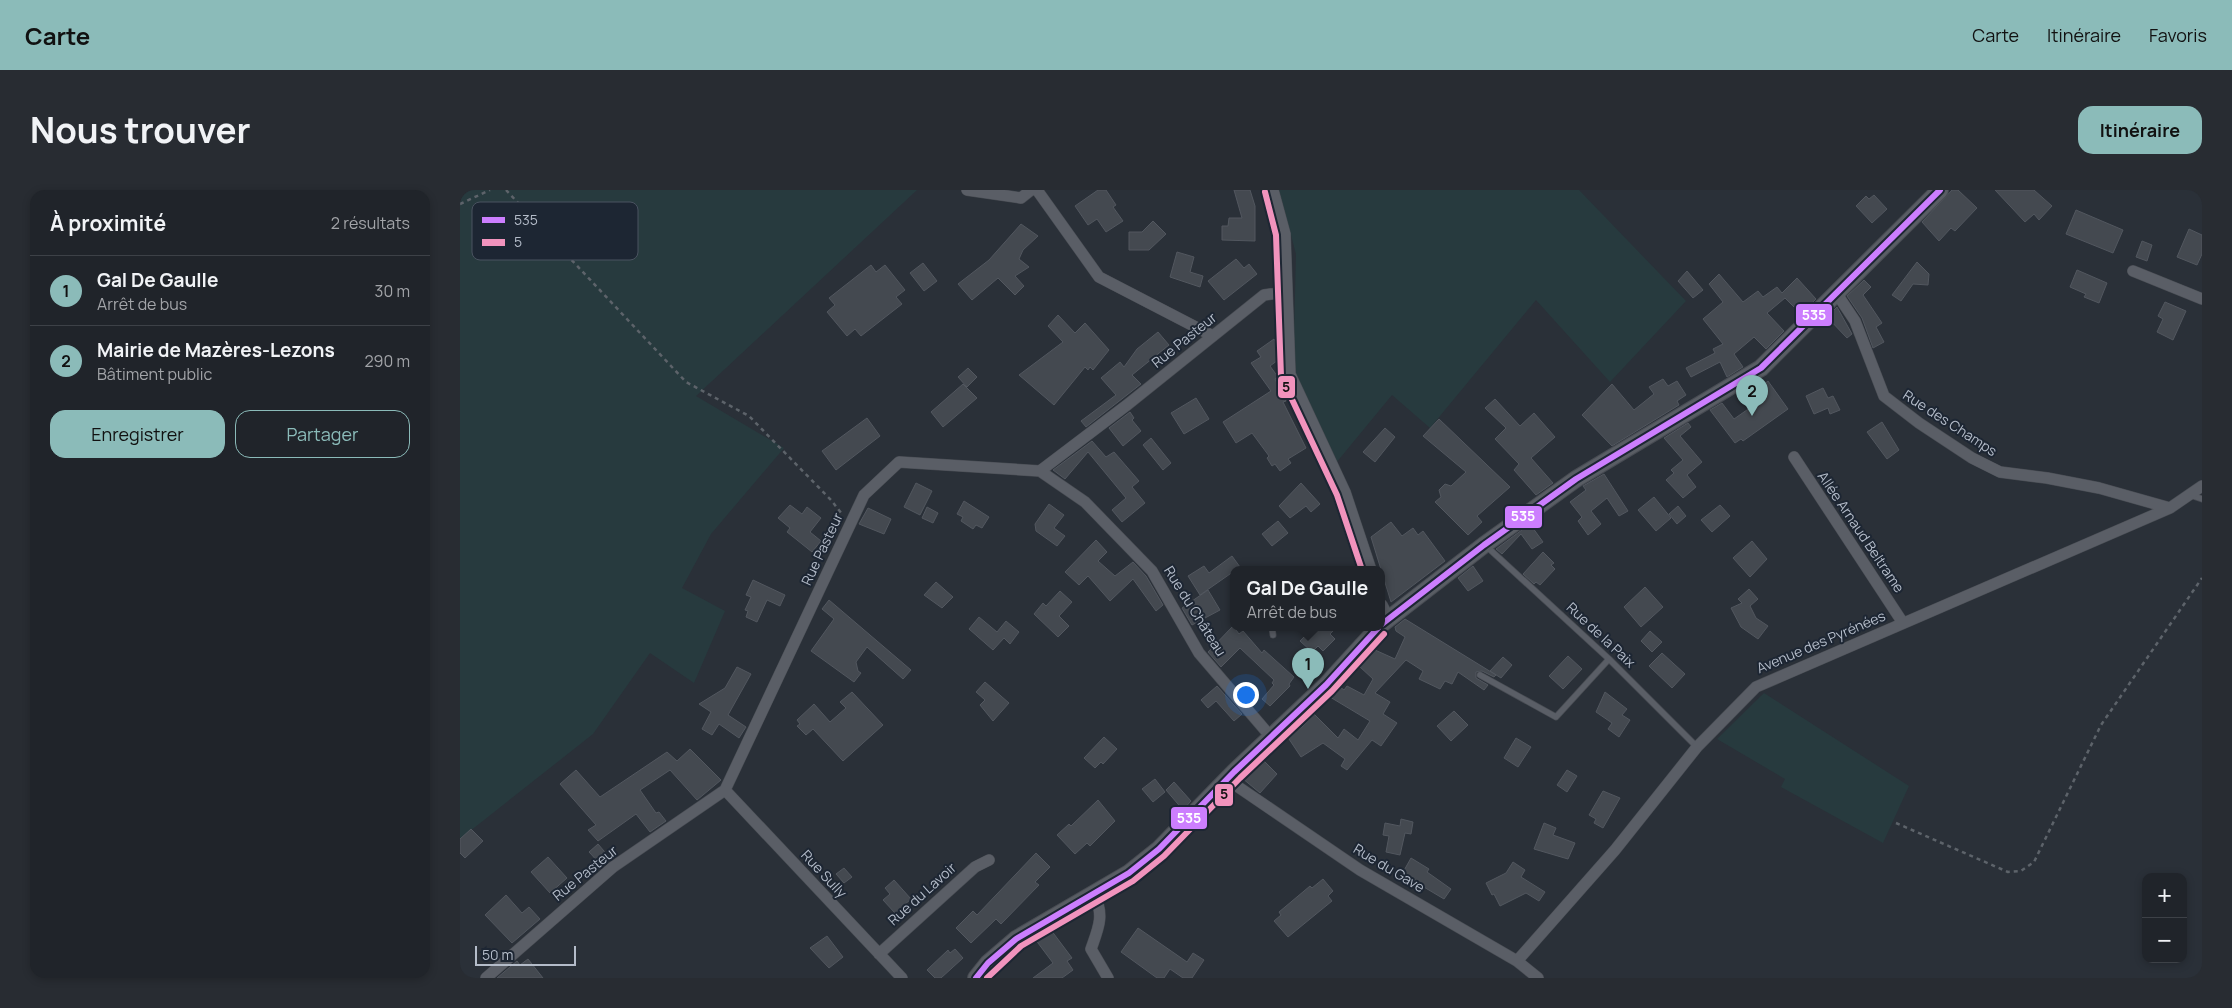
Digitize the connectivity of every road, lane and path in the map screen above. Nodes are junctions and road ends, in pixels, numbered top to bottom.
1 (490, 190) edge
2 (506, 190) edge
3 (967, 190) edge
4 (1031, 190) edge
5 (1037, 190) edge
6 (1273, 190) edge
7 (1940, 190) edge
8 (517, 202) edge
9 (460, 204) edge
10 (572, 260) edge
11 (2134, 271) dead end
12 (1286, 292) junction
13 (1837, 294) junction
14 (2202, 299) edge
15 (1213, 336) junction
16 (1794, 457) dead end
17 (1040, 470) junction
18 (2202, 486) edge
19 (2190, 494) junction
20 (2202, 499) edge
21 (2170, 508) junction
22 (850, 525) junction
23 (1484, 545) junction
24 (1370, 566) edge
25 (2202, 578) edge
26 (1385, 616) edge
27 (1903, 623) junction
28 (1272, 631) edge
29 (1371, 631) edge
30 (1273, 635) dead end
31 (1609, 659) junction
32 (1480, 675) dead end
33 (1271, 737) junction
34 (1697, 747) junction
35 (1228, 780) junction
36 (724, 790) junction
37 (1896, 823) dead end
38 (989, 860) dead end
39 (1094, 895) junction
40 (879, 954) junction
41 (1517, 961) junction
42 (486, 978) edge
43 (902, 978) edge
44 (976, 978) edge
45 (1107, 978) edge
46 (1538, 978) edge

1 - 9 path
2 - 8 path
3 - 4 street
5 - 15 street
6 - 12 street
7 - 13 main road
10 - 22 path
11 - 14 street
12 - 15 street, Rue Pasteur
12 - 24 street
13 - 21 street, Rue des Champs
13 - 23 main road
15 - 17 street, Rue Pasteur
16 - 27 street, Allée Arnaud Beltrame
17 - 22 street, Rue Pasteur
17 - 33 street, Rue du Château
18 - 19 street, Avenue des Pyrénées
19 - 20 lane
19 - 21 street, Avenue des Pyrénées
21 - 27 street, Avenue des Pyrénées
22 - 36 street, Rue Pasteur
23 - 26 main road
23 - 31 lane, Rue de la Paix
25 - 37 path
27 - 34 street, Avenue des Pyrénées
28 - 30 lane
29 - 33 main road
31 - 32 lane
31 - 34 lane, Rue de la Paix
33 - 35 main road
34 - 41 street, Avenue des Pyrénées
35 - 39 main road
35 - 41 street, Rue du Gave
36 - 40 street, Rue Sully
36 - 42 street, Rue Pasteur
38 - 40 street, Rue du Lavoir
39 - 44 main road
39 - 45 street
40 - 43 street, Rue Sully
41 - 46 street, Rue du Gave

